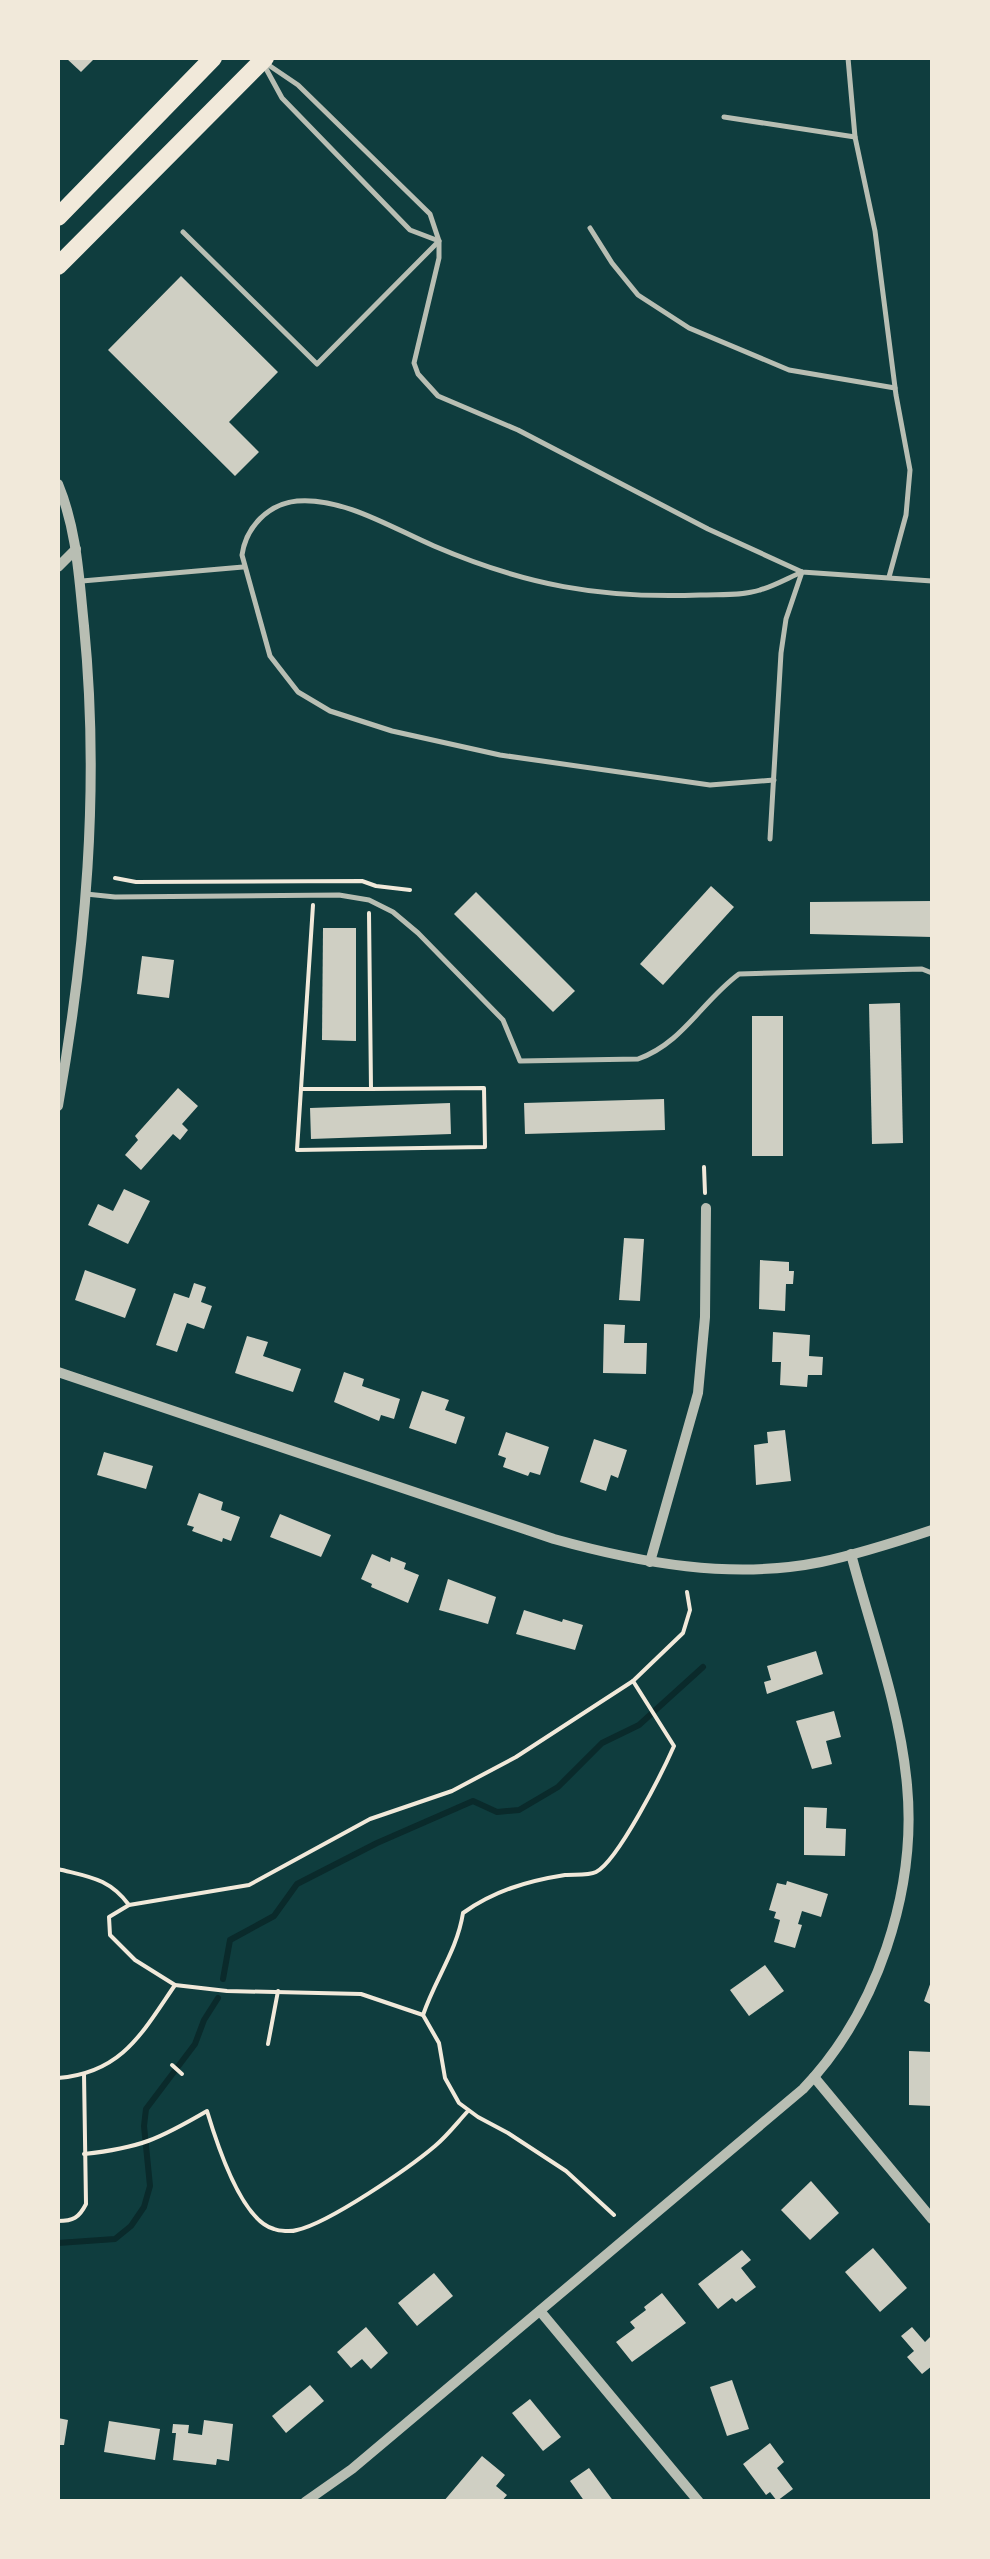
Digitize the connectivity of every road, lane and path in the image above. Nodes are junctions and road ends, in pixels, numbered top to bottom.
1 (214, 58) edge
2 (848, 58) edge
3 (263, 59) edge
4 (724, 117) dead end
5 (855, 137) junction
6 (58, 216) edge
7 (590, 228) dead end
8 (183, 232) dead end
9 (439, 241) junction
10 (58, 266) edge
11 (895, 388) junction
12 (58, 484) edge
13 (62, 505) edge
14 (76, 549) junction
15 (58, 567) edge
16 (243, 567) junction
17 (802, 572) junction
18 (889, 578) junction
19 (80, 581) junction
20 (932, 581) edge
21 (774, 780) junction
22 (770, 838) dead end
23 (86, 894) junction
24 (314, 896) junction
25 (369, 900) junction
26 (932, 973) edge
27 (371, 1088) junction
28 (301, 1090) junction
29 (58, 1106) edge
30 (704, 1168) dead end
31 (706, 1208) joint
32 (58, 1372) edge
33 (932, 1530) edge
34 (850, 1554) junction
35 (650, 1562) junction
36 (687, 1592) dead end
37 (632, 1682) junction
38 (58, 1869) edge
39 (130, 1905) junction
40 (175, 1985) junction
41 (278, 1991) junction
42 (423, 2015) junction
43 (268, 2044) dead end
44 (172, 2065) dead end
45 (84, 2074) junction
46 (182, 2074) dead end
47 (58, 2078) edge
48 (814, 2078) junction
49 (469, 2110) junction
50 (84, 2154) junction
51 (614, 2215) dead end
52 (932, 2220) edge
53 (58, 2221) edge
54 (540, 2311) junction
55 (305, 2502) edge
56 (699, 2502) edge

1 - 6 main road
2 - 5 lane
3 - 9 lane
3 - 9 lane
3 - 10 main road
4 - 5 lane
5 - 11 lane
7 - 11 lane
8 - 9 lane
9 - 17 lane
11 - 18 lane
12 - 13 street
13 - 14 street
14 - 15 street
14 - 19 street
16 - 17 lane
16 - 19 lane
16 - 21 lane
17 - 18 lane
17 - 21 lane
18 - 20 lane
19 - 23 street
21 - 22 lane
23 - 24 lane
23 - 29 street
24 - 25 lane
24 - 28 path
25 - 26 lane
25 - 27 path
27 - 28 path
27 - 28 path
30 - 31 path
31 - 35 street
32 - 35 street
33 - 34 street
34 - 35 street
34 - 48 street
36 - 37 path
37 - 39 path
37 - 42 path
38 - 39 path
39 - 40 path
40 - 41 path
40 - 45 path
41 - 42 path
41 - 43 path
42 - 49 path
44 - 46 path
45 - 47 path
45 - 50 path
48 - 52 street
48 - 54 street
49 - 50 path
49 - 51 path
50 - 53 path
54 - 55 street
54 - 56 street

